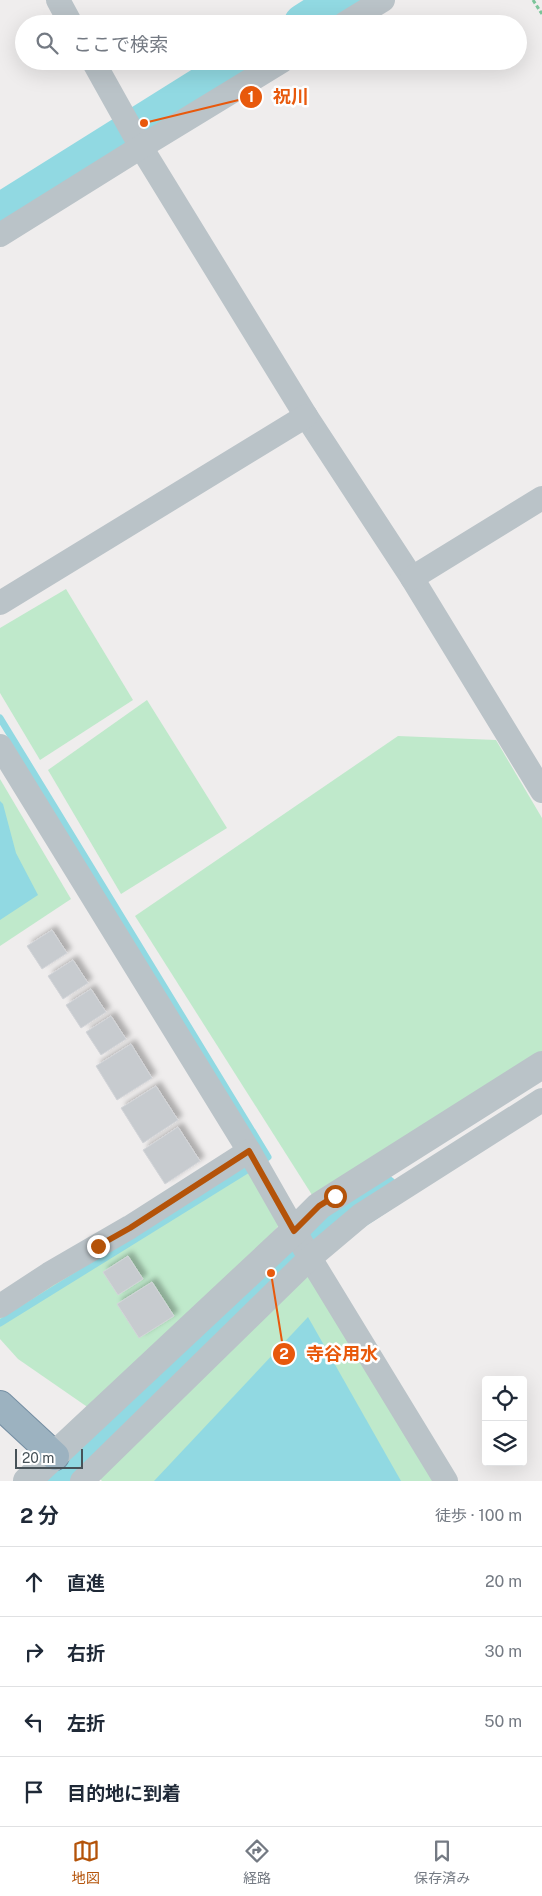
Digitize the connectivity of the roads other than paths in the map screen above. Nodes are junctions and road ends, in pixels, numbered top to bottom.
1 (58, 0) edge
2 (383, 0) edge
3 (66, 15) edge
4 (359, 15) edge
5 (97, 70) edge
6 (267, 70) edge
7 (141, 147) junction
8 (0, 235) edge
9 (306, 416) junction
10 (542, 498) edge
11 (412, 578) junction
12 (0, 603) edge
13 (0, 746) edge
14 (542, 792) edge
15 (542, 1065) edge
16 (542, 1100) edge
17 (253, 1158) junction
18 (303, 1245) junction
19 (0, 1306) edge
20 (0, 1405) edge
21 (55, 1456) junction
22 (27, 1481) edge
23 (82, 1481) edge
24 (446, 1481) edge

1 - 3 street
2 - 4 street
5 - 7 street
6 - 7 street
7 - 8 street
7 - 9 street
9 - 11 street
9 - 12 street
10 - 11 street
11 - 14 street
13 - 17 street
15 - 18 street
16 - 18 street
17 - 18 street
17 - 19 street
18 - 21 street
18 - 23 street
18 - 24 street
20 - 21 highway
21 - 22 street

